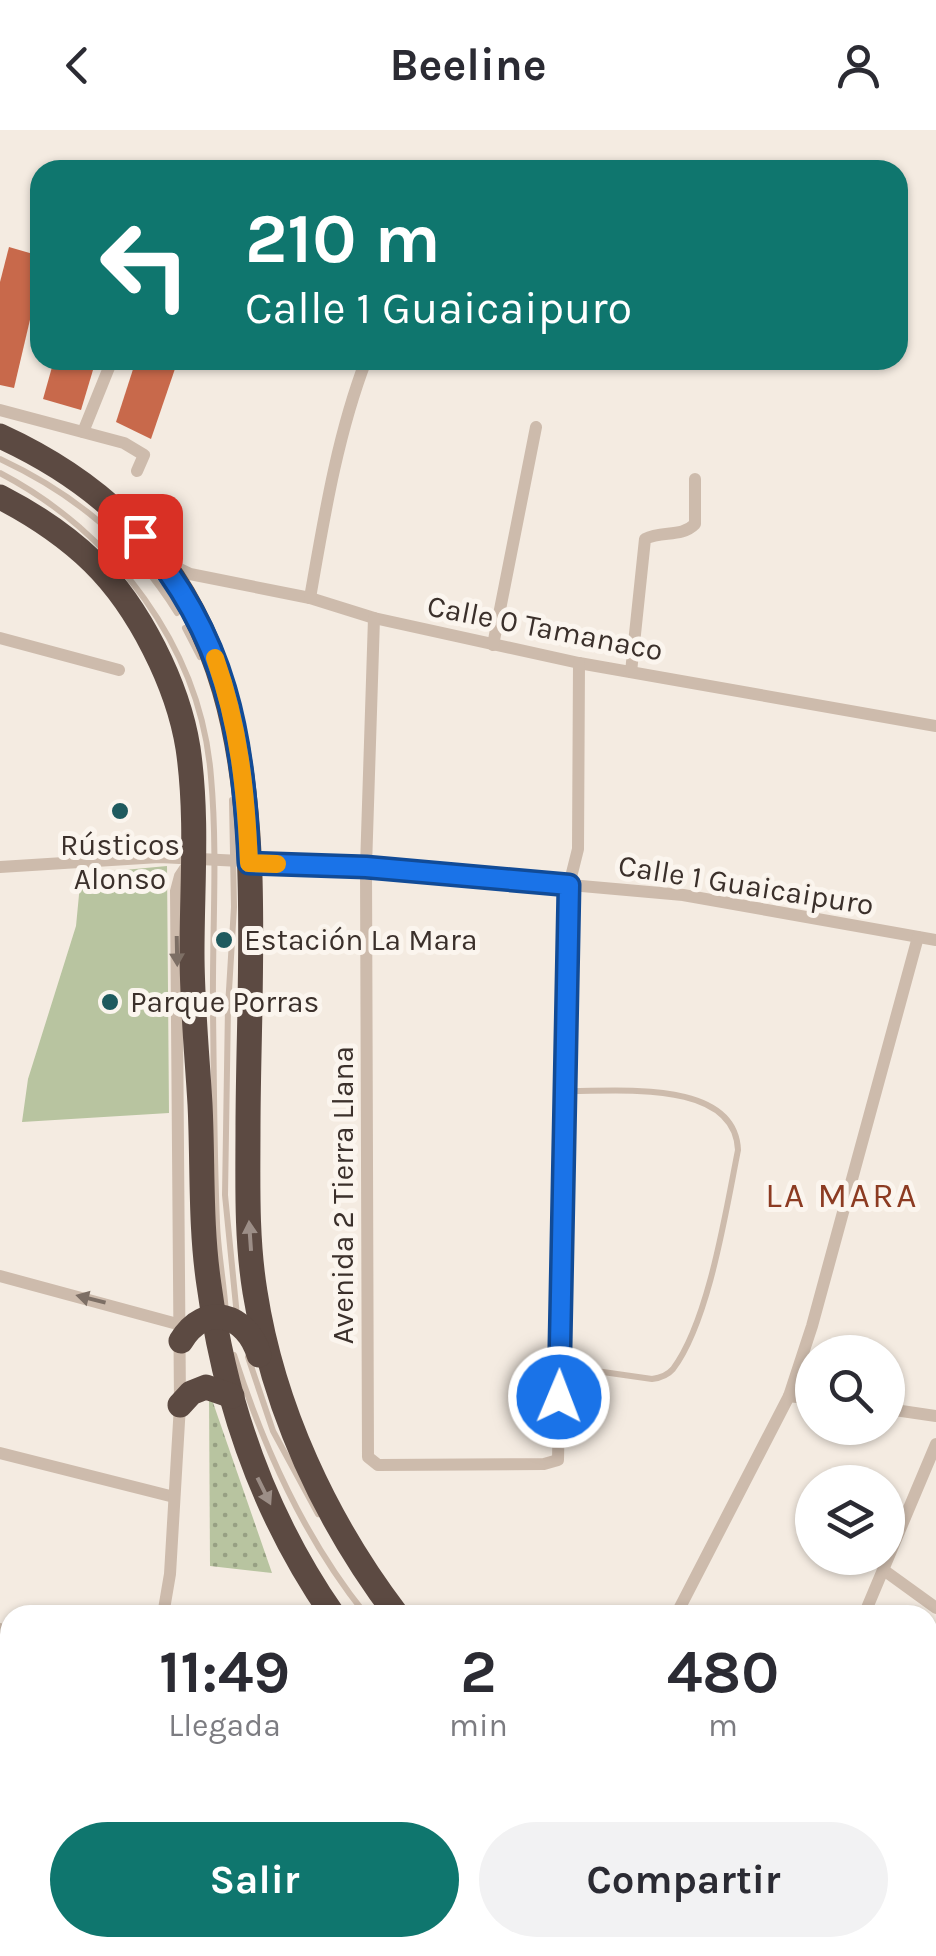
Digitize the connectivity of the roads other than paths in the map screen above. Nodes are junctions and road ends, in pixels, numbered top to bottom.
1 (108, 370) edge
2 (362, 370) edge
3 (0, 410) edge
4 (536, 427) dead end
5 (83, 432) junction
6 (0, 436) edge
7 (0, 459) edge
8 (137, 471) dead end
9 (0, 474) edge
10 (695, 479) dead end
11 (0, 497) edge
12 (154, 553) junction
13 (310, 598) junction
14 (374, 618) junction
15 (0, 638) edge
16 (494, 645) junction
17 (200, 658) dead end
18 (579, 663) junction
19 (119, 670) dead end
20 (630, 672) junction
21 (209, 676) dead end
22 (936, 726) edge
23 (204, 859) junction
24 (240, 862) junction
25 (366, 867) junction
26 (0, 868) edge
27 (569, 885) junction
28 (918, 937) junction
29 (936, 940) edge
30 (565, 1090) junction
31 (0, 1276) edge
32 (255, 1294) junction
33 (212, 1332) junction
34 (560, 1366) junction
35 (232, 1396) junction
36 (789, 1396) junction
37 (795, 1397) edge
38 (180, 1406) junction
39 (905, 1411) edge
40 (936, 1416) edge
41 (936, 1444) edge
42 (0, 1453) edge
43 (320, 1490) junction
44 (174, 1497) junction
45 (320, 1518) dead end
46 (905, 1521) edge
47 (883, 1575) edge
48 (891, 1575) edge
49 (165, 1605) edge
50 (326, 1605) edge
51 (359, 1605) edge
52 (390, 1605) edge
53 (681, 1605) edge
54 (869, 1605) edge
55 (932, 1605) edge

1 - 5 street
2 - 13 street
3 - 5 street
4 - 16 street
5 - 8 street
6 - 12 highway
7 - 17 lane
9 - 23 lane
10 - 20 street
11 - 23 highway
12 - 13 street, Calle 0 Tamanaco
12 - 24 highway
13 - 14 street, Calle 0 Tamanaco
14 - 16 street, Calle 0 Tamanaco
14 - 25 street, Avenida 2 Tierra Llana
15 - 19 street
16 - 18 street, Calle 0 Tamanaco
18 - 20 street, Calle 0 Tamanaco
18 - 27 street
20 - 22 street, Calle 0 Tamanaco
21 - 24 lane
23 - 24 street, Calle 1 Guaicaipuro
23 - 26 street, Calle 1 Guaicaipuro
23 - 33 highway
24 - 25 street, Calle 1 Guaicaipuro
32 -> 24 highway
24 - 33 lane
25 - 27 street, Calle 1 Guaicaipuro
25 - 34 street, Avenida 2 Tierra Llana
27 - 28 street, Calle 1 Guaicaipuro
27 - 30 street
28 - 29 street, Calle 1 Guaicaipuro
28 - 36 street
30 - 34 street
30 - 34 lane
33 -> 31 street
32 - 33 highway
32 - 43 highway
33 - 35 highway
33 - 38 street
33 - 43 highway
33 - 45 lane
33 - 51 lane
35 - 38 highway
35 -> 50 highway
36 - 37 street
36 - 53 street
38 - 44 street
39 - 40 street
41 - 46 street
42 - 44 street
43 - 52 highway
44 - 49 street
47 - 54 street
48 - 55 street

